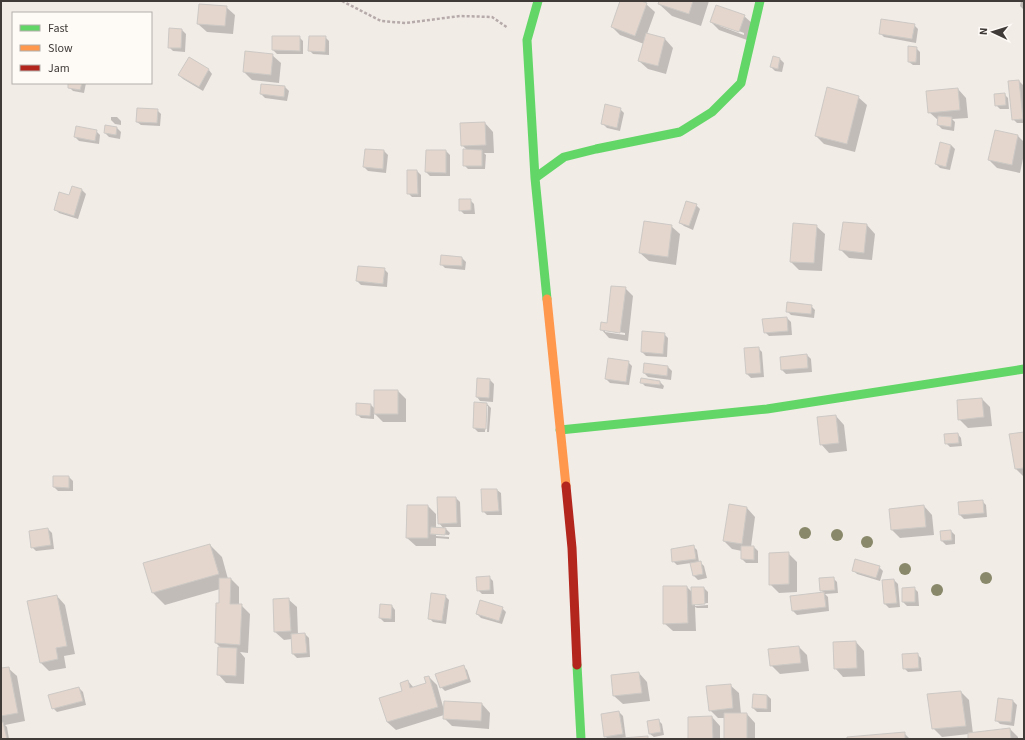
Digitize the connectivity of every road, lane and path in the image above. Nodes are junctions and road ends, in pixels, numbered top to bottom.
1 (342, 1) edge
2 (538, 1) edge
3 (760, 1) edge
4 (527, 40) junction
5 (536, 178) junction
6 (1024, 369) edge
7 (560, 430) junction
8 (581, 739) edge

1 - 4 path
2 - 4 street
3 - 5 street
4 - 5 street
5 - 7 street
6 - 7 street
7 - 8 street

